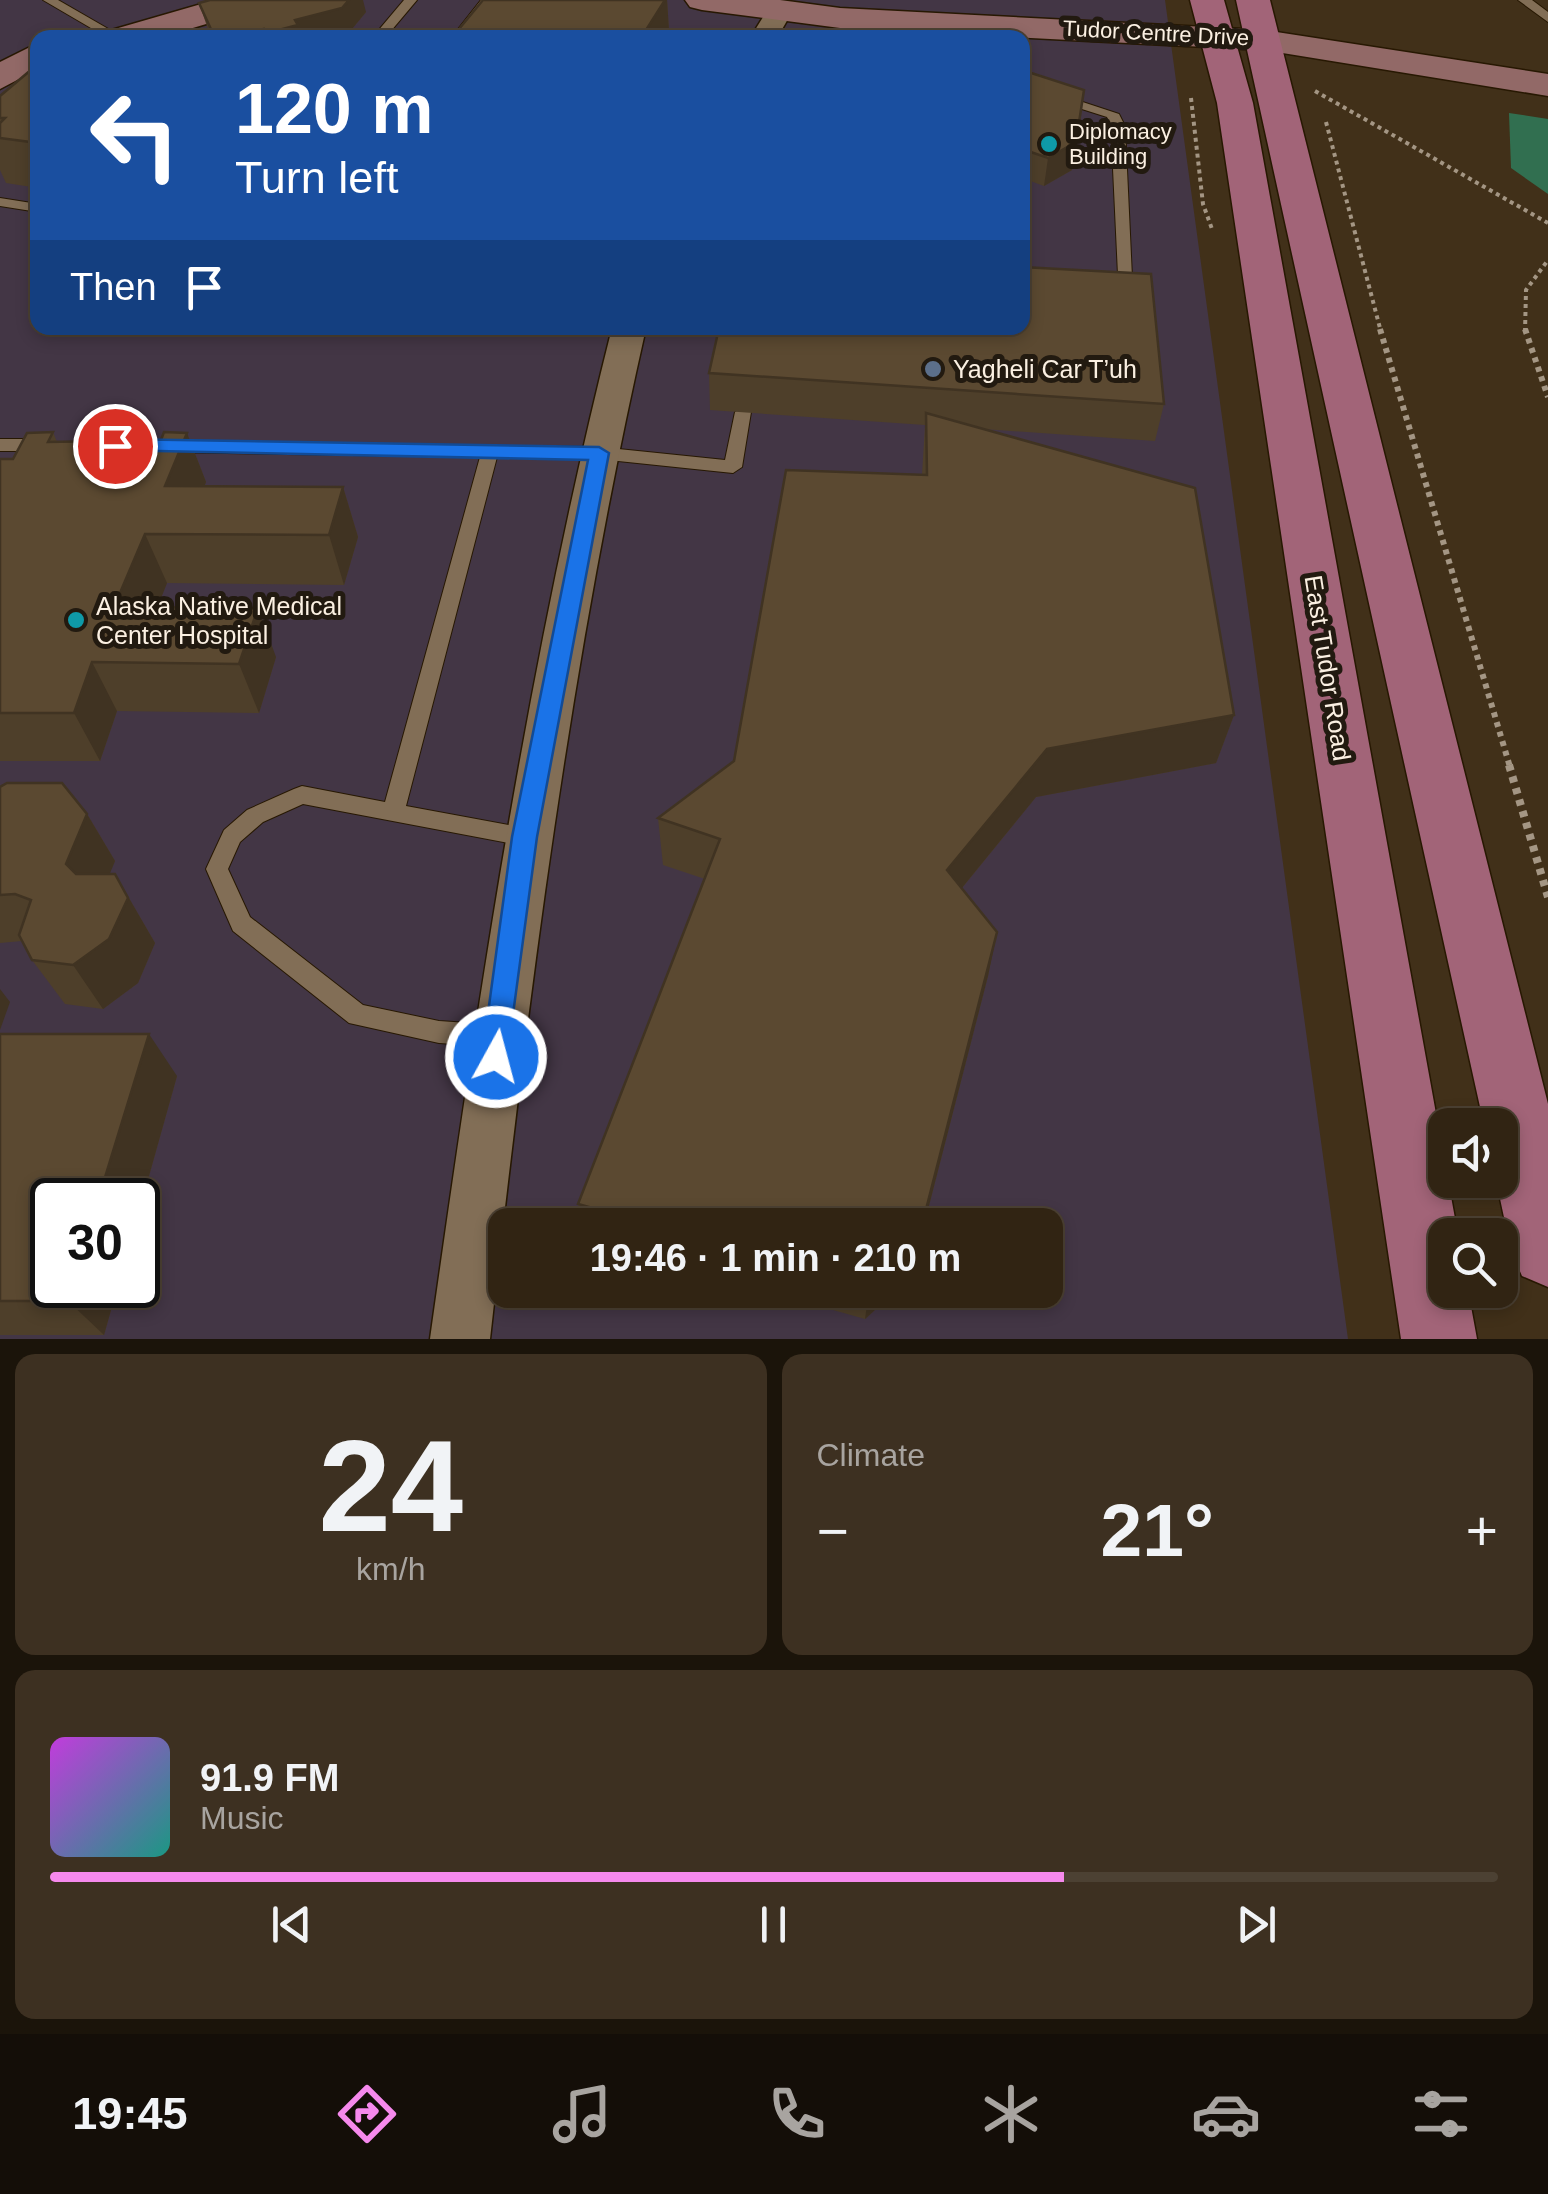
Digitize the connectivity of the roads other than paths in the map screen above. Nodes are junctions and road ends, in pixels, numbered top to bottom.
1 (48, 0) edge
2 (169, 0) edge
3 (252, 0) edge
4 (411, 0) edge
5 (487, 0) edge
6 (1206, 0) edge
7 (1253, 0) edge
8 (1524, 0) edge
9 (691, 6) edge
10 (1548, 18) edge
11 (773, 19) edge
12 (93, 30) edge
13 (107, 30) edge
14 (117, 30) edge
15 (385, 30) edge
16 (463, 30) edge
17 (840, 30) edge
18 (1006, 30) edge
19 (1030, 32) edge
20 (1030, 45) edge
21 (1241, 47) junction
22 (30, 58) edge
23 (0, 78) edge
24 (1548, 85) edge
25 (1030, 88) edge
26 (30, 92) edge
27 (1548, 98) edge
28 (0, 116) edge
29 (0, 202) edge
30 (30, 207) edge
31 (1110, 302) edge
32 (626, 335) edge
33 (744, 412) edge
34 (0, 444) edge
35 (66, 445) edge
36 (140, 446) edge
37 (490, 451) junction
38 (599, 453) junction
39 (392, 812) junction
40 (524, 837) junction
41 (498, 1036) junction
42 (1548, 1250) edge
43 (460, 1339) edge
44 (1439, 1339) edge

1 - 12 lane
2 - 13 street
3 - 14 street
4 - 15 lane
5 - 16 lane
6 - 21 main road, East Tudor Road
7 - 21 main road, East Tudor Road
8 - 10 lane
9 - 11 street, Tudor Centre Drive
11 - 17 street, Tudor Centre Drive
11 - 18 street, Tudor Centre Drive
19 - 21 street, Tudor Centre Drive
20 - 21 street, Tudor Centre Drive
21 - 24 street, Tudor Centre Drive
21 - 27 street, Tudor Centre Drive
21 - 42 main road, East Tudor Road
21 - 44 main road, East Tudor Road
22 - 23 street
25 - 31 lane
26 - 28 street
29 - 30 lane
32 - 38 street
33 - 38 lane
34 - 35 lane
36 - 37 lane
37 - 38 lane
37 - 39 lane
38 - 40 street
39 - 40 lane
39 - 41 lane
40 - 41 street
41 - 43 street

